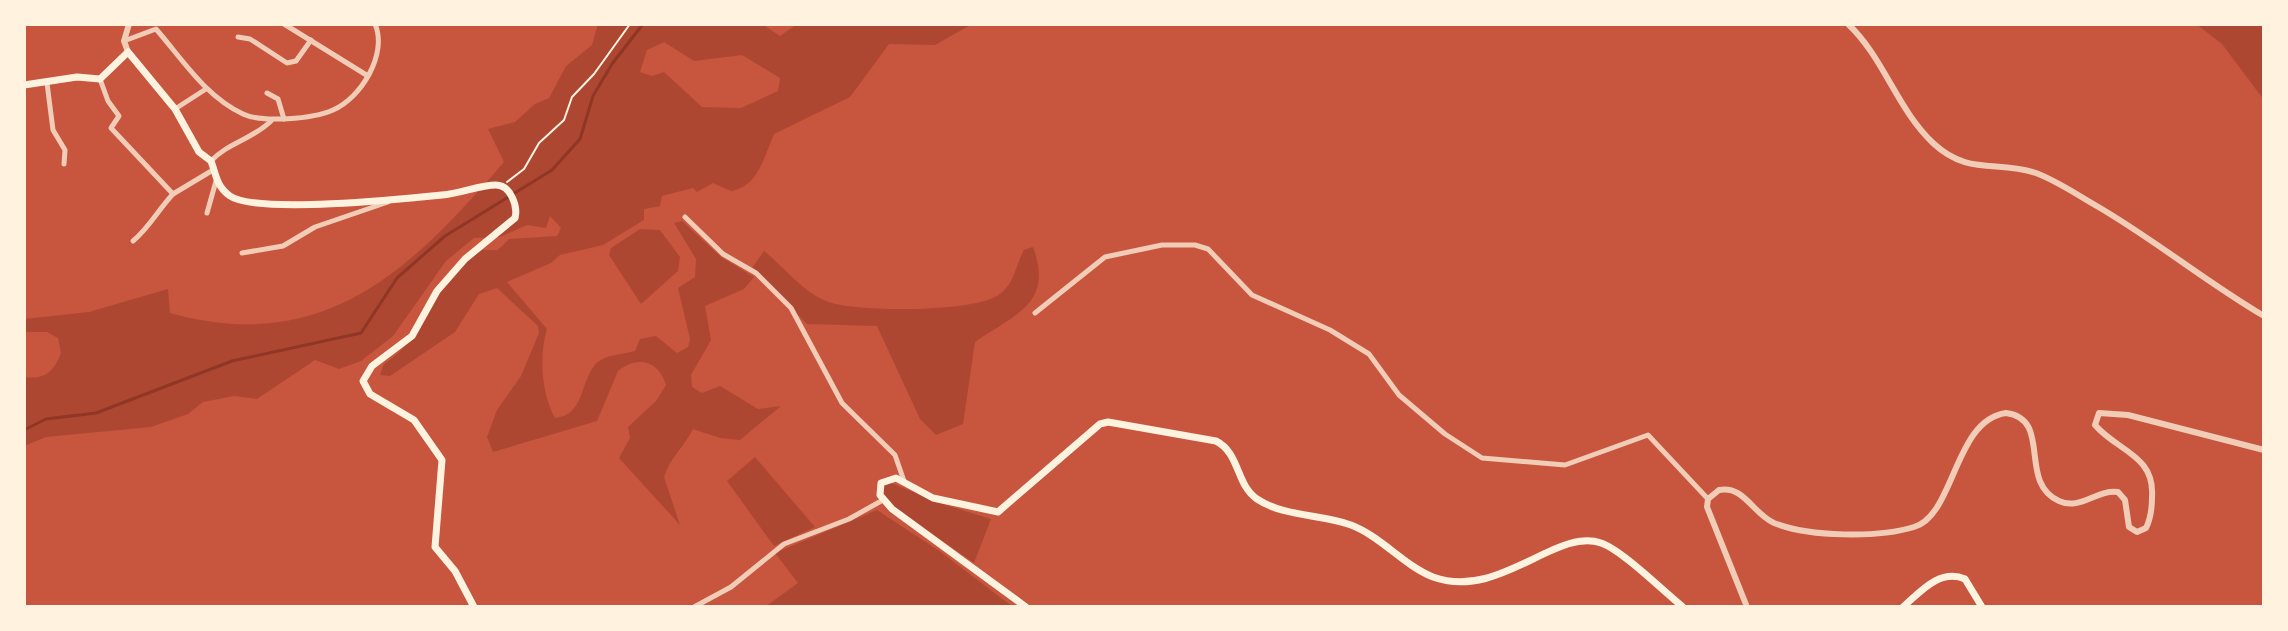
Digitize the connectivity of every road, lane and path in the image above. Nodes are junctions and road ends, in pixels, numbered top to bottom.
1 (129, 24) edge
2 (284, 24) edge
3 (375, 24) edge
4 (630, 24) edge
5 (1848, 24) edge
6 (238, 37) dead end
7 (311, 40) junction
8 (124, 41) junction
9 (128, 52) junction
10 (368, 76) junction
11 (100, 79) junction
12 (47, 83) junction
13 (24, 85) edge
14 (206, 89) junction
15 (267, 93) dead end
16 (175, 109) junction
17 (284, 119) junction
18 (271, 121) junction
19 (211, 161) junction
20 (64, 164) dead end
21 (213, 170) junction
22 (216, 181) junction
23 (505, 188) junction
24 (173, 194) junction
25 (396, 197) junction
26 (207, 213) dead end
27 (685, 217) dead end
28 (133, 241) dead end
29 (242, 253) dead end
30 (1035, 313) dead end
31 (2264, 316) edge
32 (2264, 450) edge
33 (904, 482) junction
34 (1708, 499) junction
35 (883, 500) junction
36 (474, 607) edge
37 (694, 607) edge
38 (1026, 607) edge
39 (1683, 607) edge
40 (1747, 607) edge
41 (1903, 607) edge
42 (1982, 607) edge

1 - 8 street
2 - 7 street
3 - 10 street
4 - 23 path
5 - 31 street
6 - 7 street
7 - 10 street
8 - 9 street
8 - 14 street
9 - 11 main road
9 - 16 main road
10 - 17 street
11 - 12 main road
11 - 24 street
12 - 13 main road
12 - 20 street
14 - 16 street
14 - 18 street
15 - 17 street
16 - 19 main road
17 - 18 street
18 - 19 street
19 - 21 main road
21 - 22 main road
21 - 24 street
22 - 25 main road
22 - 26 street
23 - 25 main road
23 - 36 main road
24 - 28 street
25 - 29 street
27 - 33 street
30 - 34 street
32 - 34 street
33 - 35 main road
33 - 39 main road
34 - 40 street
35 - 37 street
35 - 38 main road
41 - 42 main road

